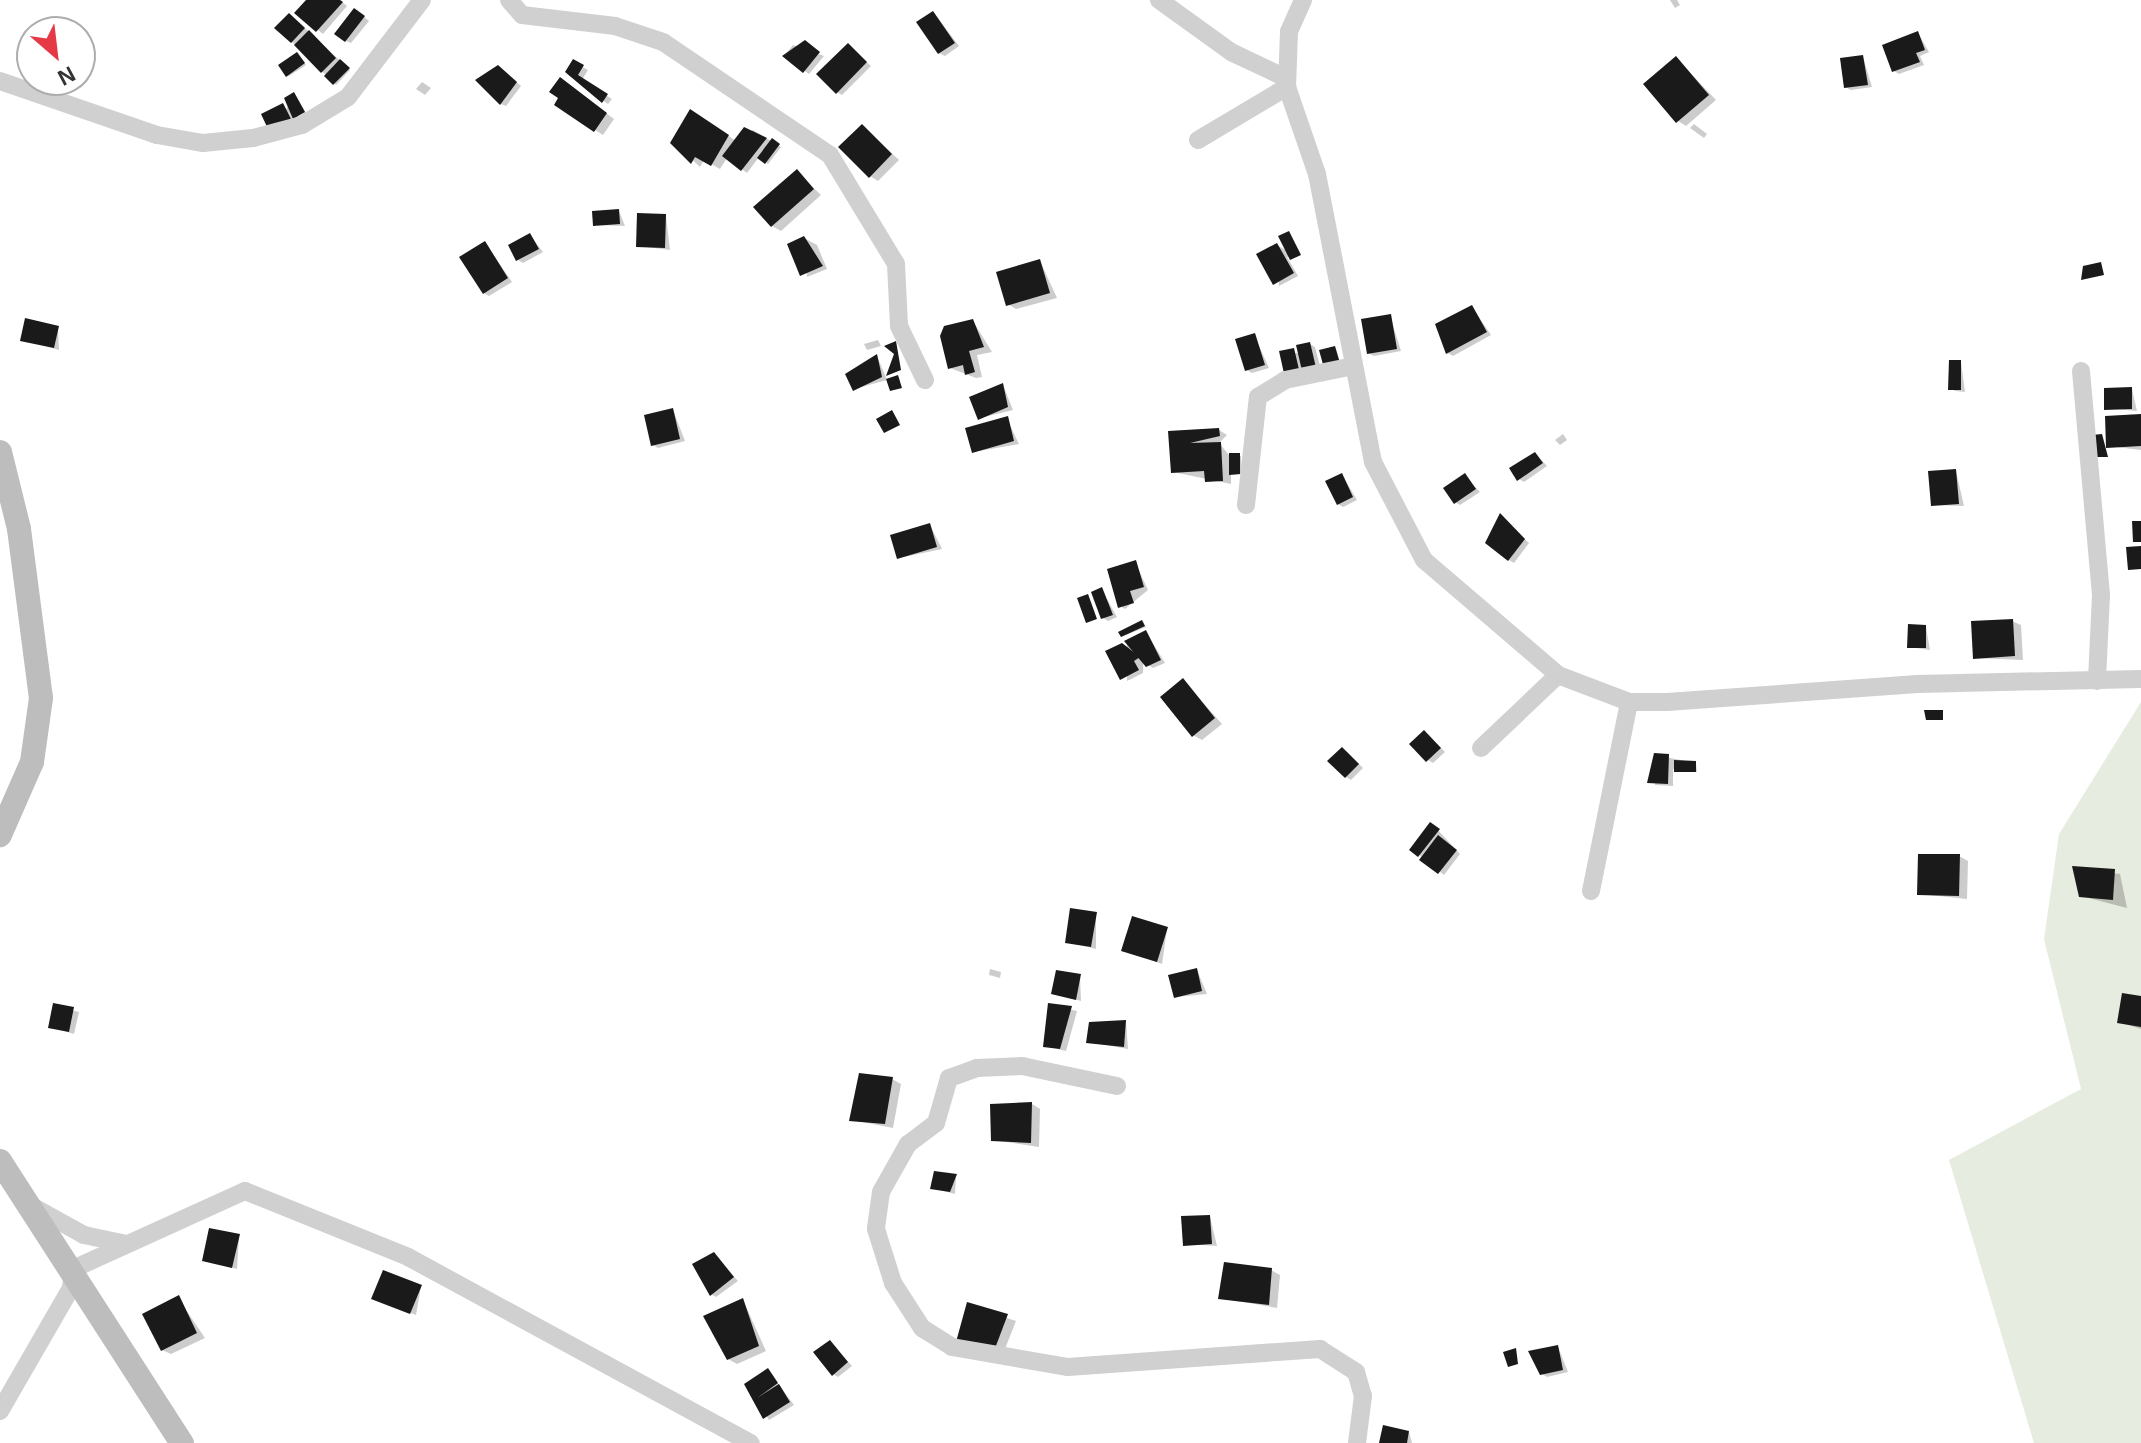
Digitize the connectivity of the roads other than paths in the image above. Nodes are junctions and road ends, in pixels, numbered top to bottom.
1 (422, 0) edge
2 (509, 0) edge
3 (1159, 0) edge
4 (1303, 0) edge
5 (0, 81) edge
6 (1286, 82) junction
7 (1198, 140) dead end
8 (1354, 366) junction
9 (2081, 371) dead end
10 (925, 380) dead end
11 (0, 452) edge
12 (1246, 505) dead end
13 (1558, 675) junction
14 (2141, 679) edge
15 (2097, 681) junction
16 (1629, 702) junction
17 (1481, 748) dead end
18 (0, 835) edge
19 (1591, 891) dead end
20 (1117, 1086) dead end
21 (0, 1161) edge
22 (28, 1203) junction
23 (123, 1243) junction
24 (73, 1269) junction
25 (0, 1411) edge
26 (182, 1443) edge
27 (751, 1443) edge
28 (1357, 1443) edge

1 - 5 street
2 - 10 street
3 - 6 street
4 - 6 street
6 - 7 street
6 - 8 street
8 - 12 street
8 - 13 street
9 - 15 street
11 - 18 street
13 - 16 street
13 - 17 street
14 - 15 street
15 - 16 street
16 - 19 street
20 - 28 street
21 - 22 street
22 - 23 street
22 - 24 street
23 - 24 street
23 - 27 street
24 - 25 street
24 - 26 street

